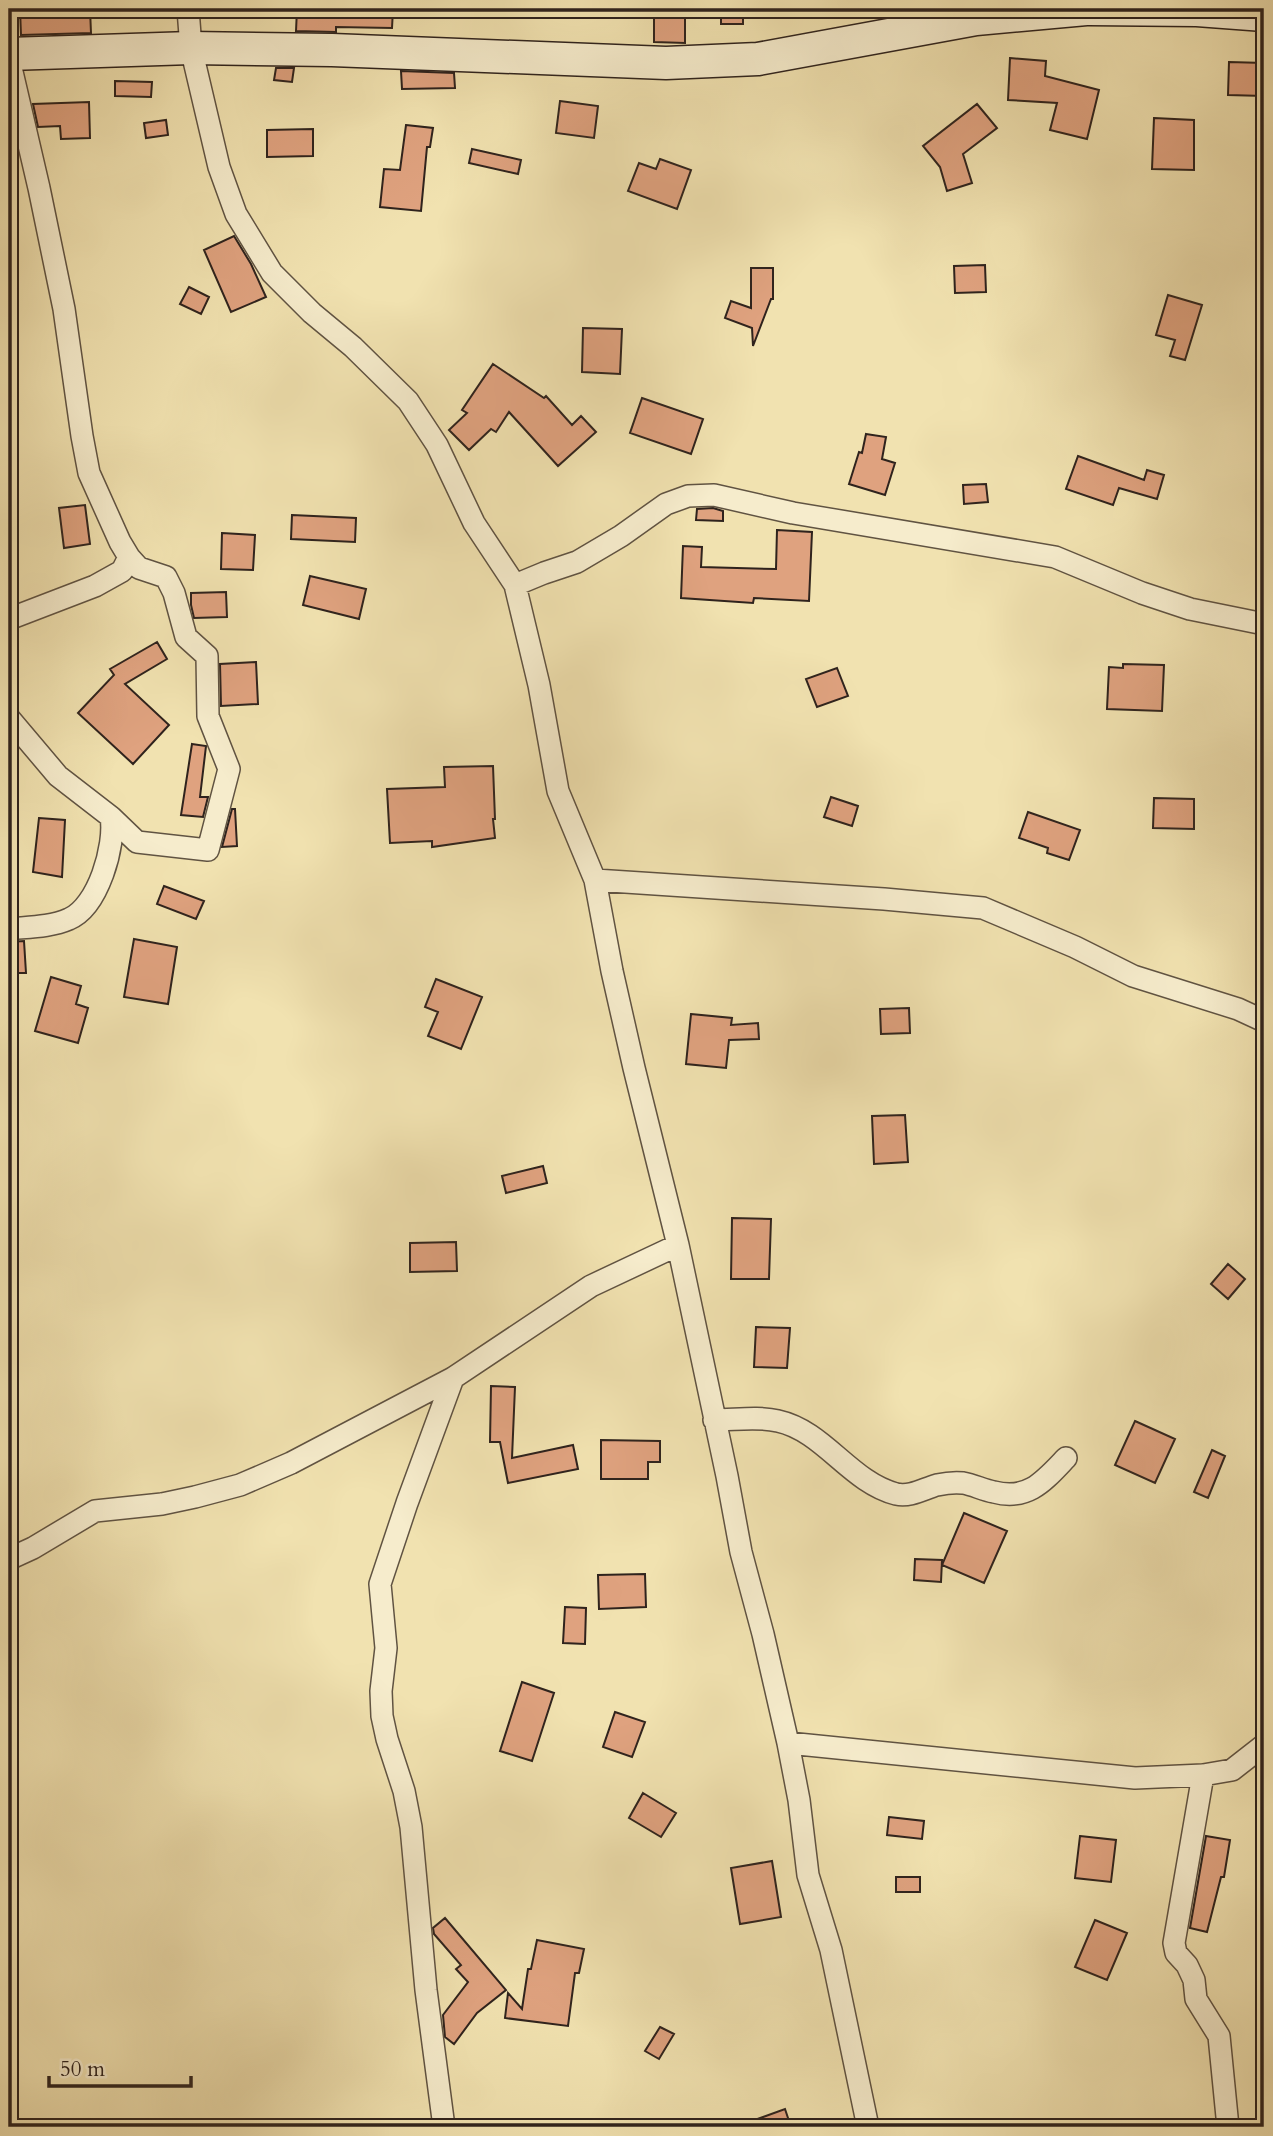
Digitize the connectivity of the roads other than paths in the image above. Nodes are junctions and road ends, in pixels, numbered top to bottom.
1 (188, 9) edge
2 (1087, 9) edge
3 (1264, 16) edge
4 (191, 48) junction
5 (9, 57) edge
6 (126, 564) junction
7 (514, 585) junction
8 (9, 619) edge
9 (1264, 624) edge
10 (9, 718) edge
11 (111, 817) junction
12 (595, 880) junction
13 (9, 929) edge
14 (1264, 1021) edge
15 (678, 1244) junction
16 (453, 1378) junction
17 (714, 1420) junction
18 (1066, 1458) dead end
19 (9, 1559) edge
20 (788, 1744) junction
21 (1264, 1745) edge
22 (1203, 1775) junction
23 (444, 2127) edge
24 (868, 2127) edge
25 (1228, 2127) edge

1 - 4 street
2 - 3 street
2 - 4 street
4 - 5 street
4 - 7 street
5 - 6 street
6 - 8 street
6 - 11 street
7 - 9 street
7 - 12 street
10 - 11 street
11 - 13 street
12 - 14 street
12 - 15 street
15 - 16 street
15 - 17 street
16 - 19 street
16 - 23 street
17 - 18 street
17 - 20 street
20 - 22 street
20 - 24 street
21 - 22 street
22 - 25 street

